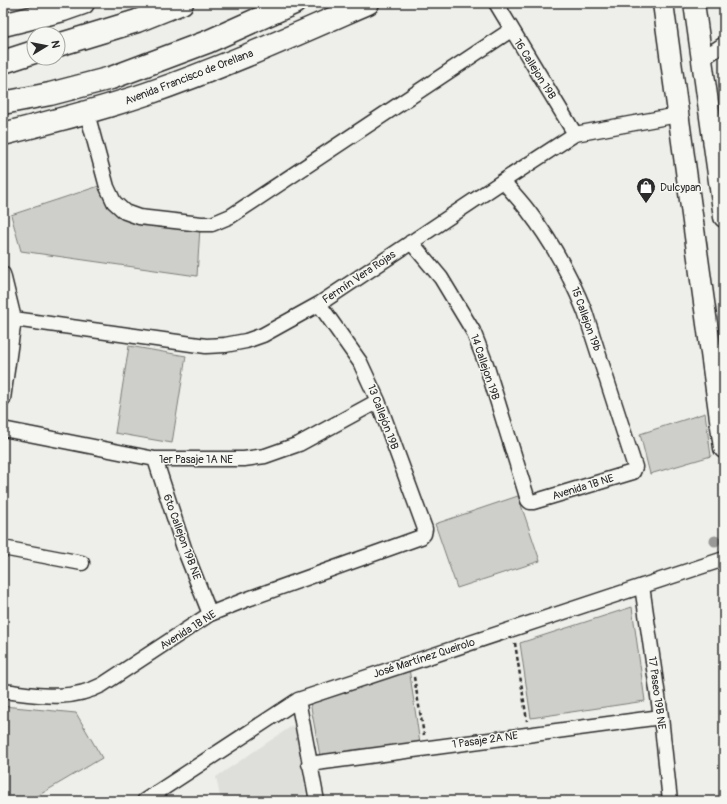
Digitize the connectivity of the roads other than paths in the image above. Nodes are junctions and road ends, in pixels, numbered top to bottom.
1 (83, 3) edge
2 (182, 3) edge
3 (294, 3) edge
4 (368, 3) edge
5 (496, 3) edge
6 (663, 3) edge
7 (694, 3) edge
8 (61, 6) edge
9 (3, 25) edge
10 (511, 30) junction
11 (66, 43) edge
12 (724, 44) edge
13 (26, 55) edge
14 (702, 59) junction
15 (3, 62) edge
16 (3, 103) edge
17 (87, 113) junction
18 (678, 115) junction
19 (3, 134) edge
20 (575, 134) junction
21 (503, 181) junction
22 (724, 213) edge
23 (692, 214) junction
24 (411, 242) junction
25 (3, 274) edge
26 (319, 304) junction
27 (14, 319) junction
28 (3, 398) edge
29 (378, 401) junction
30 (3, 429) edge
31 (724, 448) edge
32 (155, 459) junction
33 (633, 472) joint
34 (533, 502) joint
35 (420, 537) joint
36 (3, 548) edge
37 (724, 559) edge
38 (82, 563) dead end
39 (642, 586) junction
40 (210, 614) junction
41 (3, 691) edge
42 (298, 700) junction
43 (661, 717) junction
44 (309, 764) junction
45 (144, 801) edge
46 (317, 801) edge
47 (670, 801) edge

1 - 8 main road
2 - 11 main road
3 - 16 main road
4 - 17 main road, Avenida Francisco de Orellana
5 - 10 street, 16 Callejon 19B
6 - 18 main road
7 - 14 main road
8 - 9 main road
10 - 17 street
10 - 20 street, 16 Callejon 19B
12 - 14 street
13 - 15 main road
14 - 22 main road
17 - 19 main road, Avenida Francisco de Orellana
18 - 20 street, Fermín Vera Rojas
18 - 23 main road
20 - 21 street, Fermín Vera Rojas
21 - 24 street, Fermín Vera Rojas
21 - 33 street, 15 Callejon 19b
22 - 23 main road
23 - 31 main road
24 - 26 street, Fermín Vera Rojas
24 - 34 street, 14 Callejon 19B
25 - 27 street
26 - 27 street, Fermín Vera Rojas
26 - 29 street, 13 Callejón 19B
27 - 28 street
29 - 32 street, 1er Pasaje 1A NE
29 - 35 street, 13 Callejón 19B
30 - 32 street, 1er Pasaje 1A NE
32 - 40 street, 6to Callejon 19B NE
33 - 34 street, Avenida 1B NE
35 - 40 street, Avenida 1B NE
36 - 38 street
37 - 39 street, José Martínez Queirolo
39 - 42 street, José Martínez Queirolo
39 - 43 street, 17 Paseo 19B NE
40 - 41 street, Avenida 1B NE
42 - 44 street
42 - 45 street, José Martínez Queirolo
43 - 44 street, 1 Pasaje 2A NE
43 - 47 street, 17 Paseo 19B NE
44 - 46 street

